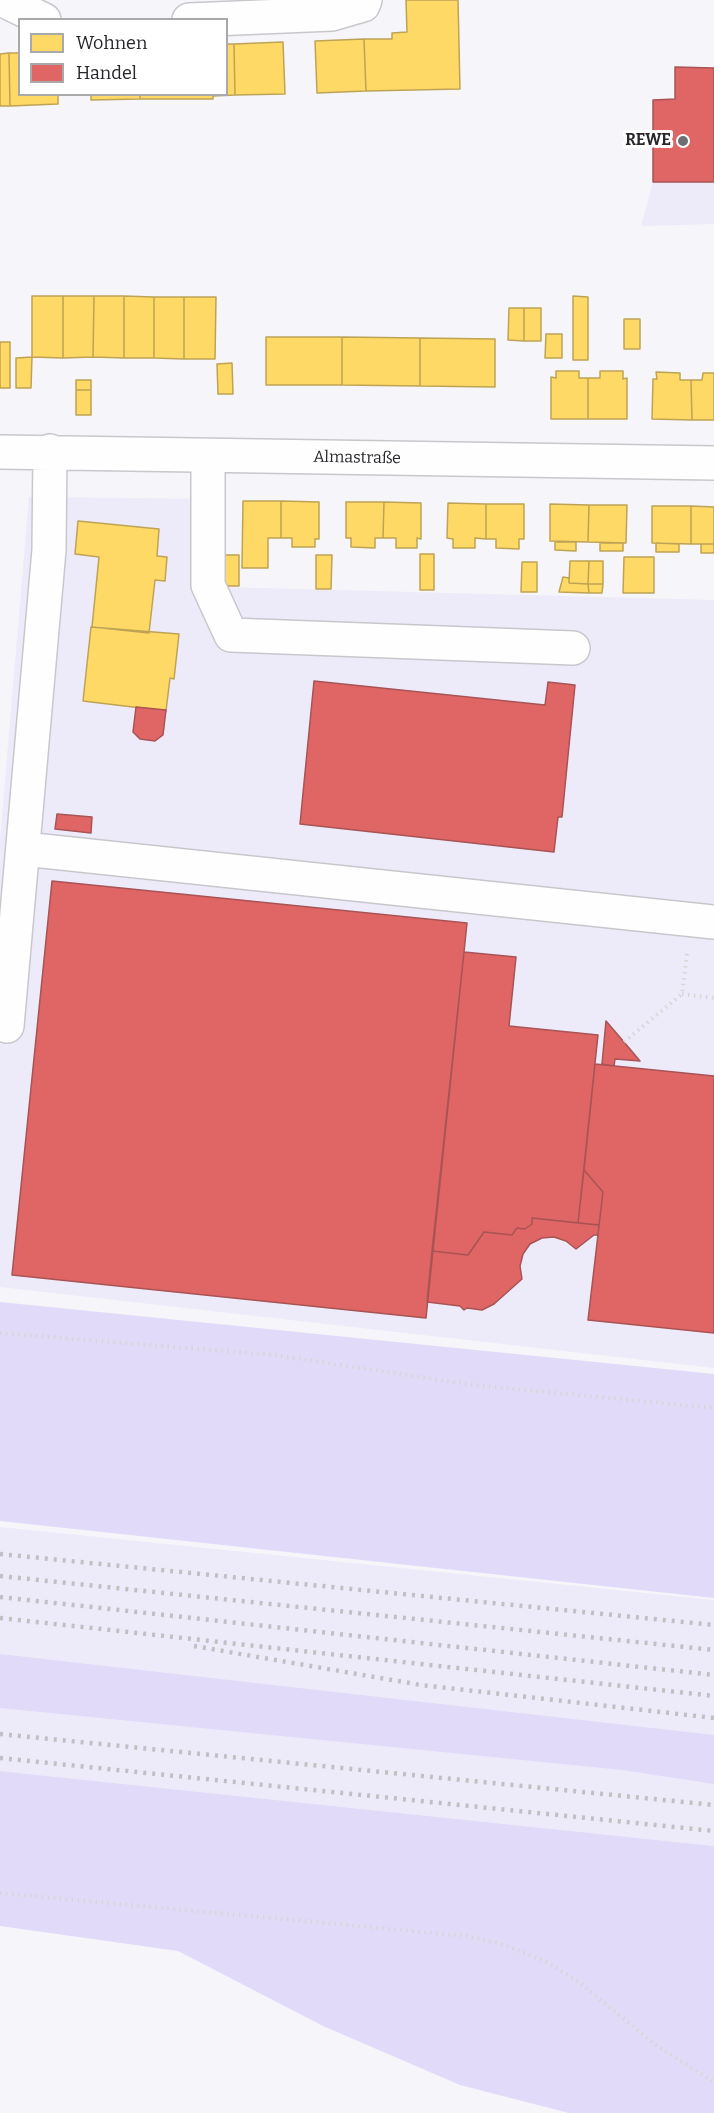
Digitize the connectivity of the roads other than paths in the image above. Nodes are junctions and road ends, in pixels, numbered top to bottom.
1 (3, 0) edge
2 (365, 0) edge
3 (40, 18) edge
4 (228, 18) edge
5 (50, 451) junction
6 (0, 452) edge
7 (208, 456) junction
8 (714, 463) edge
9 (573, 648) dead end
10 (24, 849) junction
11 (702, 921) edge
12 (8, 1026) dead end

1 - 3 street
2 - 4 street
5 - 6 street, Almastraße
5 - 7 street, Almastraße
5 - 10 street
7 - 8 street, Almastraße
7 - 9 street
10 - 11 street
10 - 12 street

